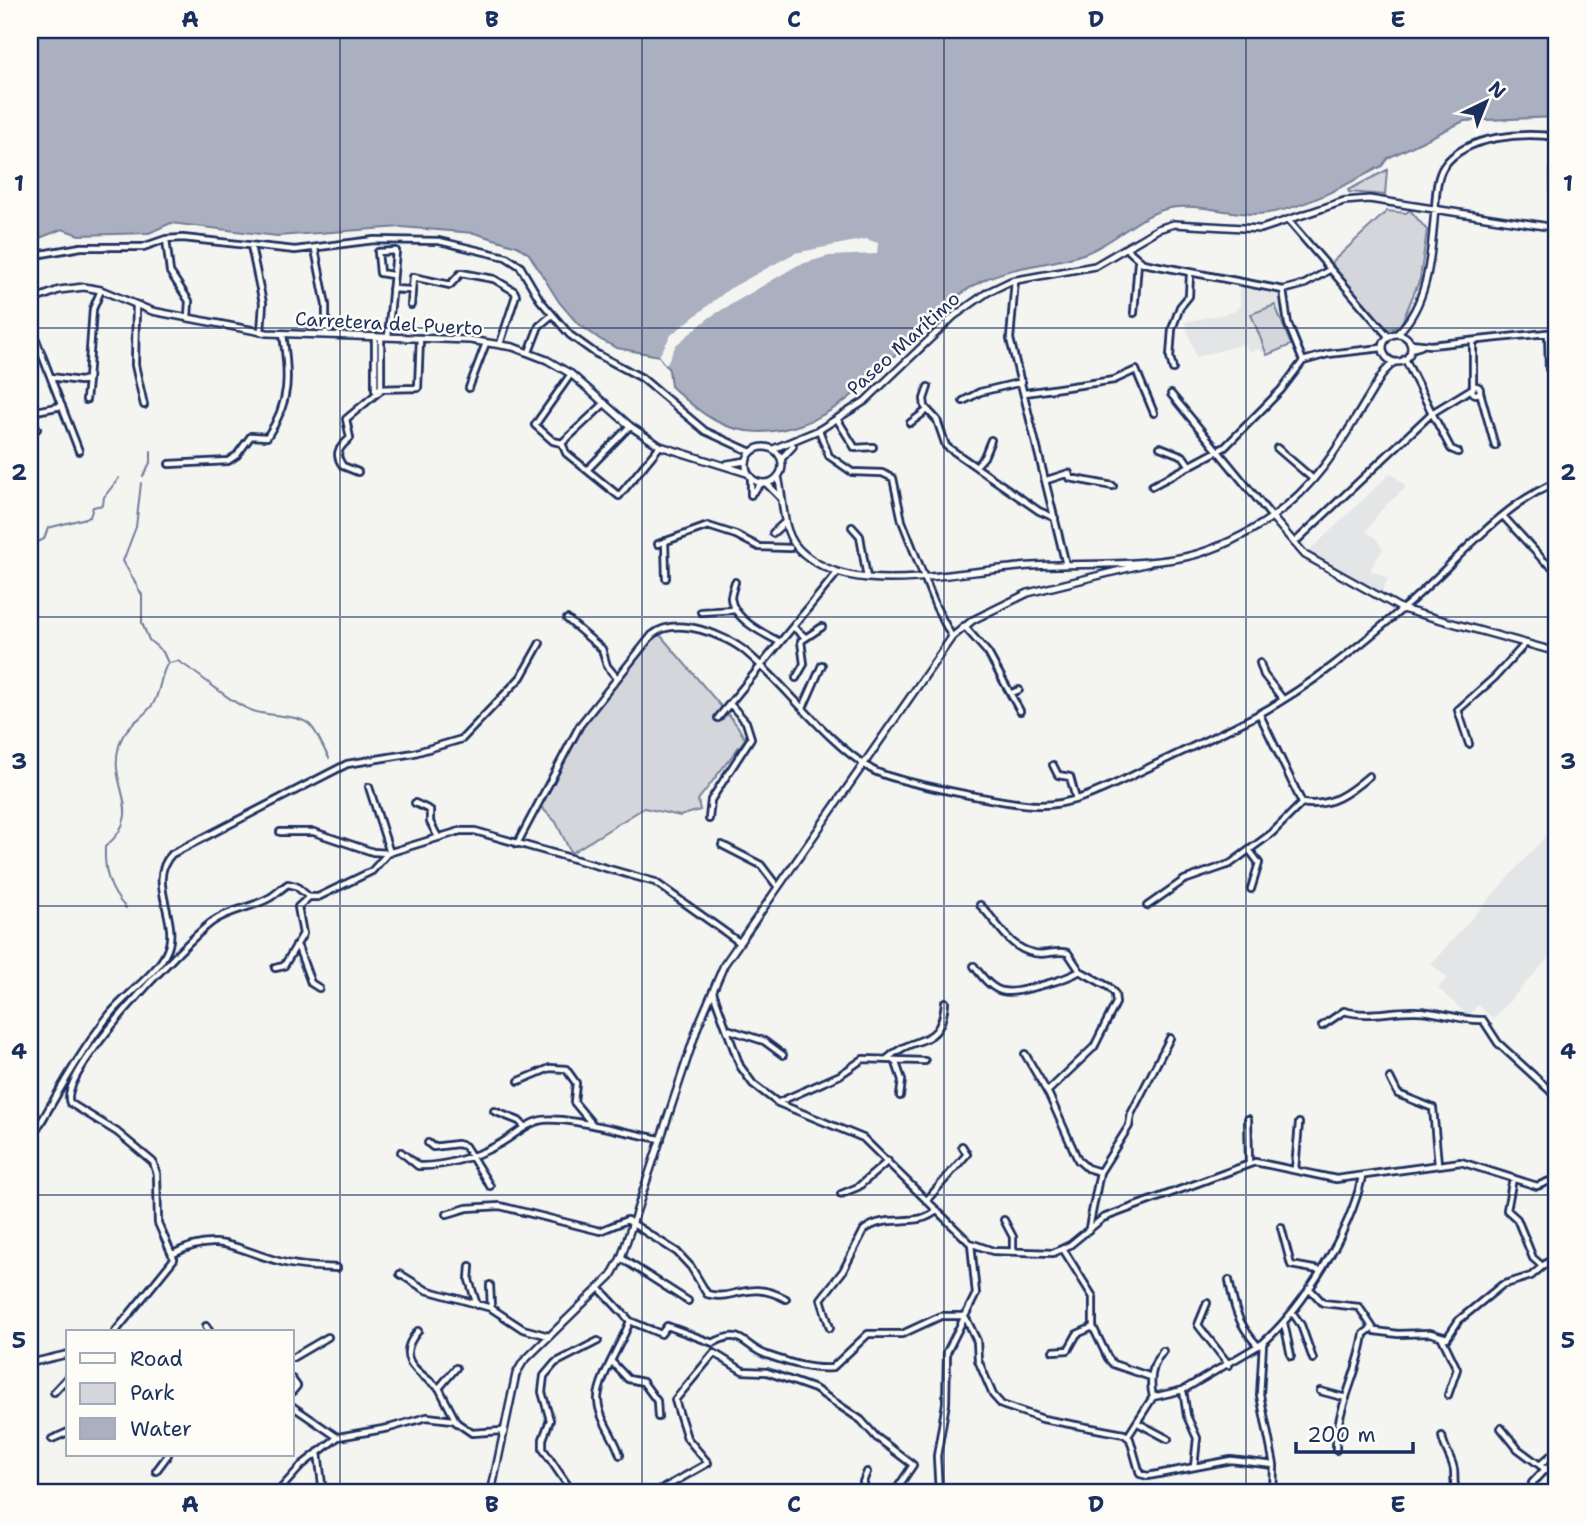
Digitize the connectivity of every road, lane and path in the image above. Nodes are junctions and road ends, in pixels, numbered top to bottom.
1 (1556, 137) edge
2 (1556, 185) edge
3 (1435, 209) junction
4 (1288, 220) junction
5 (1556, 228) edge
6 (166, 239) junction
7 (251, 246) junction
8 (315, 249) junction
9 (1127, 249) junction
10 (30, 256) edge
11 (1138, 261) junction
12 (1329, 270) junction
13 (1190, 274) junction
14 (392, 275) junction
15 (1015, 280) junction
16 (392, 289) junction
17 (101, 290) junction
18 (411, 290) junction
19 (1283, 290) junction
20 (30, 301) edge
21 (136, 305) junction
22 (411, 305) dead end
23 (1134, 313) dead end
24 (552, 315) junction
25 (188, 317) junction
26 (1409, 323) junction
27 (30, 324) edge
28 (261, 332) junction
29 (1557, 332) edge
30 (1398, 333) junction
31 (1548, 333) junction
32 (283, 334) junction
33 (326, 335) junction
34 (1388, 336) junction
35 (381, 337) junction
36 (420, 338) junction
37 (1473, 341) junction
38 (486, 342) junction
39 (1409, 343) junction
40 (500, 344) junction
41 (1382, 348) junction
42 (529, 352) junction
43 (1386, 357) junction
44 (1303, 360) junction
45 (1400, 361) junction
46 (1173, 369) dead end
47 (1557, 369) edge
48 (1384, 372) junction
49 (571, 374) junction
50 (51, 377) junction
51 (88, 379) junction
52 (1022, 382) junction
53 (928, 387) dead end
54 (468, 388) dead end
55 (1476, 389) junction
56 (377, 391) junction
57 (1025, 393) junction
58 (1171, 394) dead end
59 (86, 400) dead end
60 (963, 401) dead end
61 (606, 403) junction
62 (144, 405) dead end
63 (62, 406) junction
64 (927, 411) junction
65 (1154, 413) dead end
66 (1432, 413) junction
67 (837, 419) junction
68 (910, 423) dead end
69 (630, 426) junction
70 (37, 429) dead end
71 (819, 430) junction
72 (991, 440) dead end
73 (798, 441) junction
74 (562, 443) junction
75 (660, 446) junction
76 (1494, 446) dead end
77 (873, 447) dead end
78 (1160, 447) dead end
79 (1277, 448) dead end
80 (773, 449) junction
81 (79, 451) dead end
82 (751, 452) junction
83 (1458, 452) dead end
84 (1217, 453) junction
85 (781, 459) junction
86 (746, 461) junction
87 (169, 464) dead end
88 (720, 465) junction
89 (976, 466) junction
90 (1190, 466) junction
91 (587, 470) junction
92 (358, 472) dead end
93 (749, 475) junction
94 (778, 476) junction
95 (1046, 480) junction
96 (1315, 480) junction
97 (1557, 482) edge
98 (764, 483) junction
99 (1113, 486) dead end
100 (1152, 486) dead end
101 (782, 501) junction
102 (1503, 516) junction
103 (1272, 517) junction
104 (1056, 519) junction
105 (785, 520) junction
106 (852, 527) dead end
107 (773, 533) dead end
108 (666, 541) junction
109 (1294, 543) junction
110 (658, 544) dead end
111 (790, 548) dead end
112 (1149, 563) junction
113 (1066, 565) junction
114 (1077, 565) junction
115 (1557, 570) edge
116 (837, 572) junction
117 (923, 575) junction
118 (666, 578) dead end
119 (867, 578) junction
120 (1079, 580) junction
121 (735, 582) dead end
122 (1402, 609) junction
123 (735, 610) junction
124 (701, 612) dead end
125 (567, 618) dead end
126 (964, 626) junction
127 (793, 627) junction
128 (822, 627) dead end
129 (805, 637) junction
130 (952, 637) junction
131 (780, 642) junction
132 (540, 643) dead end
133 (1525, 644) junction
134 (1557, 652) edge
135 (1261, 663) dead end
136 (822, 665) dead end
137 (760, 667) junction
138 (617, 678) junction
139 (796, 678) dead end
140 (1019, 690) dead end
141 (1012, 694) junction
142 (1283, 698) junction
143 (730, 704) junction
144 (803, 708) junction
145 (1020, 711) dead end
146 (1259, 713) junction
147 (718, 718) dead end
148 (1469, 744) dead end
149 (863, 764) junction
150 (1054, 765) dead end
151 (1369, 776) dead end
152 (369, 787) dead end
153 (1076, 799) junction
154 (415, 803) dead end
155 (1302, 803) junction
156 (709, 819) dead end
157 (280, 832) dead end
158 (438, 837) junction
159 (517, 844) junction
160 (722, 845) dead end
161 (1250, 851) junction
162 (389, 853) junction
163 (777, 886) junction
164 (1251, 889) dead end
165 (309, 897) junction
166 (980, 905) dead end
167 (1147, 906) dead end
168 (738, 942) junction
169 (299, 943) junction
170 (974, 966) dead end
171 (275, 968) dead end
172 (1080, 971) junction
173 (319, 989) dead end
174 (712, 989) junction
175 (945, 1002) dead end
176 (1322, 1026) dead end
177 (726, 1029) junction
178 (1170, 1038) dead end
179 (1025, 1054) dead end
180 (783, 1055) dead end
181 (886, 1059) junction
182 (895, 1059) junction
183 (925, 1061) dead end
184 (1390, 1078) dead end
185 (519, 1081) dead end
186 (1047, 1092) junction
187 (900, 1097) dead end
188 (1557, 1097) edge
189 (778, 1102) junction
190 (494, 1111) dead end
191 (1248, 1119) dead end
192 (1299, 1123) dead end
193 (593, 1126) junction
194 (525, 1127) junction
195 (662, 1139) junction
196 (30, 1141) edge
197 (428, 1143) dead end
198 (962, 1146) dead end
199 (401, 1152) dead end
200 (472, 1154) junction
201 (888, 1161) junction
202 (1249, 1164) junction
203 (1438, 1164) junction
204 (1296, 1169) junction
205 (1100, 1172) junction
206 (1362, 1177) junction
207 (1513, 1178) junction
208 (1557, 1178) edge
209 (490, 1186) dead end
210 (841, 1194) dead end
211 (927, 1200) junction
212 (937, 1209) junction
213 (447, 1214) dead end
214 (1004, 1220) dead end
215 (634, 1222) junction
216 (1281, 1227) dead end
217 (1089, 1228) junction
218 (971, 1243) junction
219 (1063, 1249) junction
220 (1013, 1252) junction
221 (172, 1254) junction
222 (1557, 1254) edge
223 (621, 1258) junction
224 (1541, 1265) junction
225 (470, 1266) dead end
226 (337, 1268) dead end
227 (1320, 1270) junction
228 (400, 1274) dead end
229 (1228, 1280) dead end
230 (489, 1285) dead end
231 (599, 1288) junction
232 (1309, 1288) junction
233 (786, 1299) dead end
234 (688, 1301) dead end
235 (1207, 1303) dead end
236 (477, 1305) junction
237 (491, 1308) junction
238 (1292, 1312) junction
239 (965, 1316) junction
240 (630, 1321) junction
241 (1284, 1323) junction
242 (206, 1326) dead end
243 (1093, 1327) junction
244 (830, 1328) dead end
245 (1372, 1328) junction
246 (117, 1330) edge
247 (209, 1330) edge
248 (418, 1331) dead end
249 (549, 1336) junction
250 (328, 1337) dead end
251 (1442, 1338) junction
252 (598, 1342) dead end
253 (708, 1342) junction
254 (1260, 1344) junction
255 (1163, 1350) dead end
256 (1053, 1351) dead end
257 (66, 1354) edge
258 (712, 1354) junction
259 (1291, 1356) dead end
260 (294, 1357) edge
261 (1313, 1359) dead end
262 (611, 1361) junction
263 (30, 1363) edge
264 (1229, 1364) junction
265 (456, 1368) dead end
266 (1151, 1377) junction
267 (66, 1379) edge
268 (439, 1388) junction
269 (1183, 1390) junction
270 (1320, 1391) dead end
271 (54, 1392) dead end
272 (1448, 1395) dead end
273 (1153, 1397) junction
274 (1346, 1398) junction
275 (294, 1407) edge
276 (658, 1417) dead end
277 (1138, 1423) junction
278 (457, 1424) junction
279 (1501, 1428) dead end
280 (502, 1431) junction
281 (66, 1433) edge
282 (871, 1433) dead end
283 (1128, 1436) junction
284 (1442, 1436) dead end
285 (338, 1437) junction
286 (877, 1438) junction
287 (52, 1439) dead end
288 (1168, 1439) dead end
289 (1336, 1450) dead end
290 (1557, 1450) edge
291 (318, 1451) junction
292 (620, 1455) dead end
293 (167, 1456) edge
294 (1274, 1465) junction
295 (1544, 1466) junction
296 (1194, 1467) junction
297 (156, 1471) dead end
298 (867, 1472) dead end
299 (1557, 1478) edge
300 (494, 1492) edge
301 (277, 1493) edge
302 (323, 1493) edge
303 (573, 1493) edge
304 (655, 1493) edge
305 (867, 1493) edge
306 (894, 1493) edge
307 (939, 1493) edge
308 (1273, 1493) edge
309 (1457, 1493) edge
310 (1539, 1493) edge

1 - 2 street
1 - 3 street
2 - 5 street
3 - 4 main road, Paseo Marítimo
3 - 5 main road, Paseo Marítimo
3 - 26 main road
4 - 9 main road, Paseo Marítimo
4 - 12 street
5 - 29 street
6 - 7 street
6 - 10 street
6 - 25 street
7 - 8 street
7 - 28 street
8 - 24 street
8 - 33 street
9 - 11 street
9 - 15 main road, Paseo Marítimo
11 - 13 street
11 - 23 street
12 - 19 street
12 - 34 street
13 - 19 street
13 - 46 street
14 - 14 street
14 - 16 street
15 - 52 street
15 - 67 main road, Paseo Marítimo
16 - 18 street
16 - 35 street
17 - 20 main road, Carretera del Puerto
17 - 21 main road, Carretera del Puerto
17 - 51 street
18 - 22 street
18 - 40 street
19 - 44 street
21 - 25 main road, Carretera del Puerto
21 - 62 street
24 - 42 street
24 - 82 street
25 - 28 main road, Carretera del Puerto
26 - 30 main road
26 - 39 main road
27 - 50 street
28 - 32 main road, Carretera del Puerto
29 - 31 street
30 - 34 main road
30 - 39 main road
31 - 37 street
31 - 47 street
32 - 33 main road, Carretera del Puerto
32 - 87 street
33 - 35 main road, Carretera del Puerto
34 - 41 main road
35 - 36 main road, Carretera del Puerto
35 - 56 street
36 - 38 main road, Carretera del Puerto
36 - 56 street
37 - 39 street
37 - 55 street
38 - 40 main road, Carretera del Puerto
38 - 54 street
39 - 45 main road
40 - 42 main road, Carretera del Puerto
41 - 43 main road
41 - 44 street
42 - 49 main road, Carretera del Puerto
43 - 45 main road
43 - 48 main road
44 - 84 street
45 - 48 main road
45 - 66 street
48 - 96 main road
49 - 61 main road, Carretera del Puerto
49 - 74 street
50 - 51 street
50 - 63 street
51 - 59 street
52 - 57 street
52 - 60 street
53 - 64 street
55 - 66 street
55 - 76 street
56 - 92 street
57 - 65 street
57 - 95 street
58 - 84 street
61 - 69 main road, Carretera del Puerto
61 - 74 street
63 - 70 street
63 - 81 street
64 - 68 street
64 - 89 street
66 - 83 street
66 - 109 street
67 - 71 main road, Paseo Marítimo
67 - 77 street
69 - 75 main road, Carretera del Puerto
69 - 91 street
71 - 73 main road, Paseo Marítimo
71 - 117 street
72 - 89 street
73 - 80 main road, Paseo Marítimo
73 - 85 main road, Paseo Marítimo
74 - 91 street
75 - 88 main road, Carretera del Puerto
75 - 91 street
78 - 90 street
79 - 96 street
80 - 82 main road
80 - 85 main road
82 - 86 main road
84 - 90 street
84 - 103 street
85 - 94 main road
86 - 88 main road, Carretera del Puerto
86 - 93 main road
88 - 93 main road, Carretera del Puerto
89 - 104 street
90 - 100 street
93 - 98 main road
93 - 98 street
94 - 98 main road
94 - 101 main road
95 - 99 street
95 - 104 street
96 - 103 main road
97 - 102 street
98 - 101 main road
101 - 105 main road
102 - 115 street
102 - 122 street
103 - 109 main road
103 - 112 main road
104 - 113 street
105 - 107 main road
105 - 116 main road
106 - 119 street
108 - 110 street
108 - 111 street
108 - 118 street
109 - 122 main road
112 - 114 main road
112 - 120 main road
113 - 114 main road
113 - 117 main road
114 - 120 main road
116 - 119 main road
116 - 127 street
117 - 119 main road
117 - 130 street
120 - 126 main road
121 - 123 street
122 - 133 main road
122 - 142 street
123 - 124 street
123 - 131 street
125 - 138 street
126 - 130 main road
126 - 141 street
127 - 129 street
127 - 131 street
128 - 129 street
129 - 139 street
130 - 149 main road
131 - 137 street
132 - 196 street
133 - 134 main road
133 - 148 street
135 - 142 street
136 - 144 street
137 - 138 street
137 - 143 street
137 - 144 street
138 - 159 street
140 - 141 street
141 - 145 street
142 - 146 street
143 - 147 street
143 - 156 street
144 - 149 street
146 - 153 street
146 - 155 street
149 - 153 street
149 - 163 main road
150 - 153 street
151 - 155 street
152 - 162 street
154 - 158 street
155 - 161 street
157 - 162 street
158 - 159 street
158 - 162 street
159 - 168 street
160 - 163 street
161 - 164 street
161 - 167 street
162 - 165 street
163 - 168 main road
165 - 169 street
165 - 221 street
166 - 172 street
168 - 174 main road
169 - 171 street
169 - 173 street
170 - 172 street
172 - 186 street
174 - 177 street
174 - 195 main road
175 - 181 street
176 - 188 street
177 - 180 street
177 - 189 street
178 - 205 street
179 - 186 street
181 - 182 street
181 - 189 street
182 - 183 street
182 - 187 street
184 - 203 street
185 - 193 street
186 - 205 street
189 - 201 street
190 - 194 street
191 - 202 street
192 - 204 street
193 - 194 street
193 - 195 street
194 - 200 street
195 - 215 main road
197 - 200 street
198 - 211 street
199 - 200 street
200 - 209 street
201 - 210 street
201 - 211 street
202 - 204 street
202 - 217 street
203 - 206 street
203 - 207 street
204 - 206 street
205 - 217 street
206 - 227 street
207 - 208 street
207 - 224 street
211 - 212 street
212 - 218 street
212 - 244 street
213 - 215 street
214 - 220 street
215 - 223 main road
215 - 233 street
216 - 227 street
217 - 219 street
218 - 220 street
218 - 239 street
219 - 220 street
219 - 243 street
221 - 226 street
221 - 246 street
222 - 224 street
223 - 231 main road
223 - 234 street
224 - 251 street
225 - 236 street
227 - 232 street
228 - 236 street
229 - 254 street
230 - 237 street
231 - 240 street
231 - 249 main road
232 - 238 street
232 - 245 street
235 - 264 street
236 - 237 street
237 - 249 street
238 - 241 street
238 - 261 street
239 - 253 street
239 - 283 street
239 - 307 street
240 - 253 street
240 - 262 street
241 - 254 street
241 - 259 street
242 - 247 street
243 - 256 street
243 - 266 street
245 - 251 street
245 - 274 street
248 - 268 street
249 - 280 main road
250 - 260 street
251 - 272 street
252 - 303 street
253 - 258 street
254 - 264 street
254 - 294 street
255 - 266 street
257 - 263 street
258 - 286 street
258 - 304 street
262 - 276 street
262 - 292 street
264 - 269 street
265 - 268 street
266 - 273 street
267 - 271 street
268 - 278 street
269 - 273 street
269 - 296 street
270 - 274 street
273 - 277 street
274 - 289 street
275 - 285 street
277 - 283 street
277 - 288 street
278 - 280 street
278 - 285 street
279 - 295 street
280 - 300 main road
281 - 287 street
282 - 286 street
283 - 296 street
284 - 309 street
285 - 291 street
286 - 306 street
290 - 295 street
291 - 301 street
291 - 302 street
293 - 297 street
294 - 296 street
294 - 308 street
295 - 299 street
295 - 310 street
298 - 305 street

